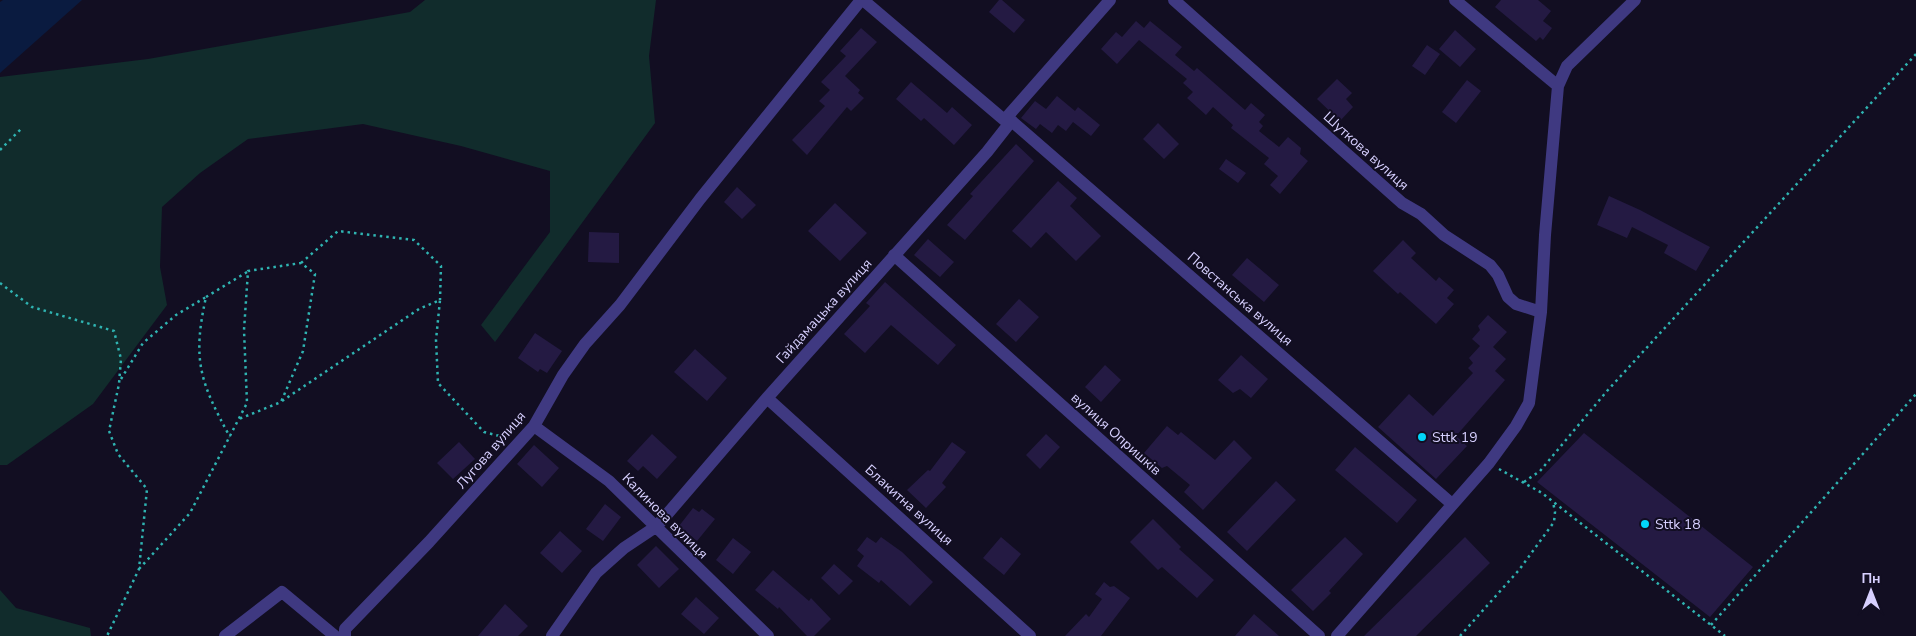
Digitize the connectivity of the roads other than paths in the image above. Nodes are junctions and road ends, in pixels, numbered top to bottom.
1 (862, 0) edge
2 (1110, 0) edge
3 (1174, 0) edge
4 (1455, 0) edge
5 (1635, 0) edge
6 (1558, 86) junction
7 (1008, 121) junction
8 (894, 255) junction
9 (1541, 312) junction
10 (767, 398) junction
11 (534, 426) junction
12 (1452, 504) junction
13 (657, 526) junction
14 (225, 636) edge
15 (335, 636) edge
16 (345, 636) edge
17 (552, 636) edge
18 (768, 636) edge
19 (1030, 636) edge
20 (1319, 636) edge
21 (1337, 636) edge

1 - 7 street, Повстанська вулиця
1 - 11 street, Лугова вулиця
2 - 7 street, Гайдамацька вулиця
3 - 9 street, Шуткова вулиця
4 - 6 street
5 - 6 street
6 - 9 street
7 - 8 street, Гайдамацька вулиця
7 - 12 street, Повстанська вулиця
8 - 10 street, Гайдамацька вулиця
8 - 20 street, вулиця Опришків
9 - 12 street
10 - 13 street, Гайдамацька вулиця
10 - 19 street, Блакитна вулиця
11 - 13 street, Калинова вулиця
11 - 16 street, Лугова вулиця
12 - 21 street
13 - 17 street, Гайдамацька вулиця
13 - 18 street, Калинова вулиця
14 - 15 street

